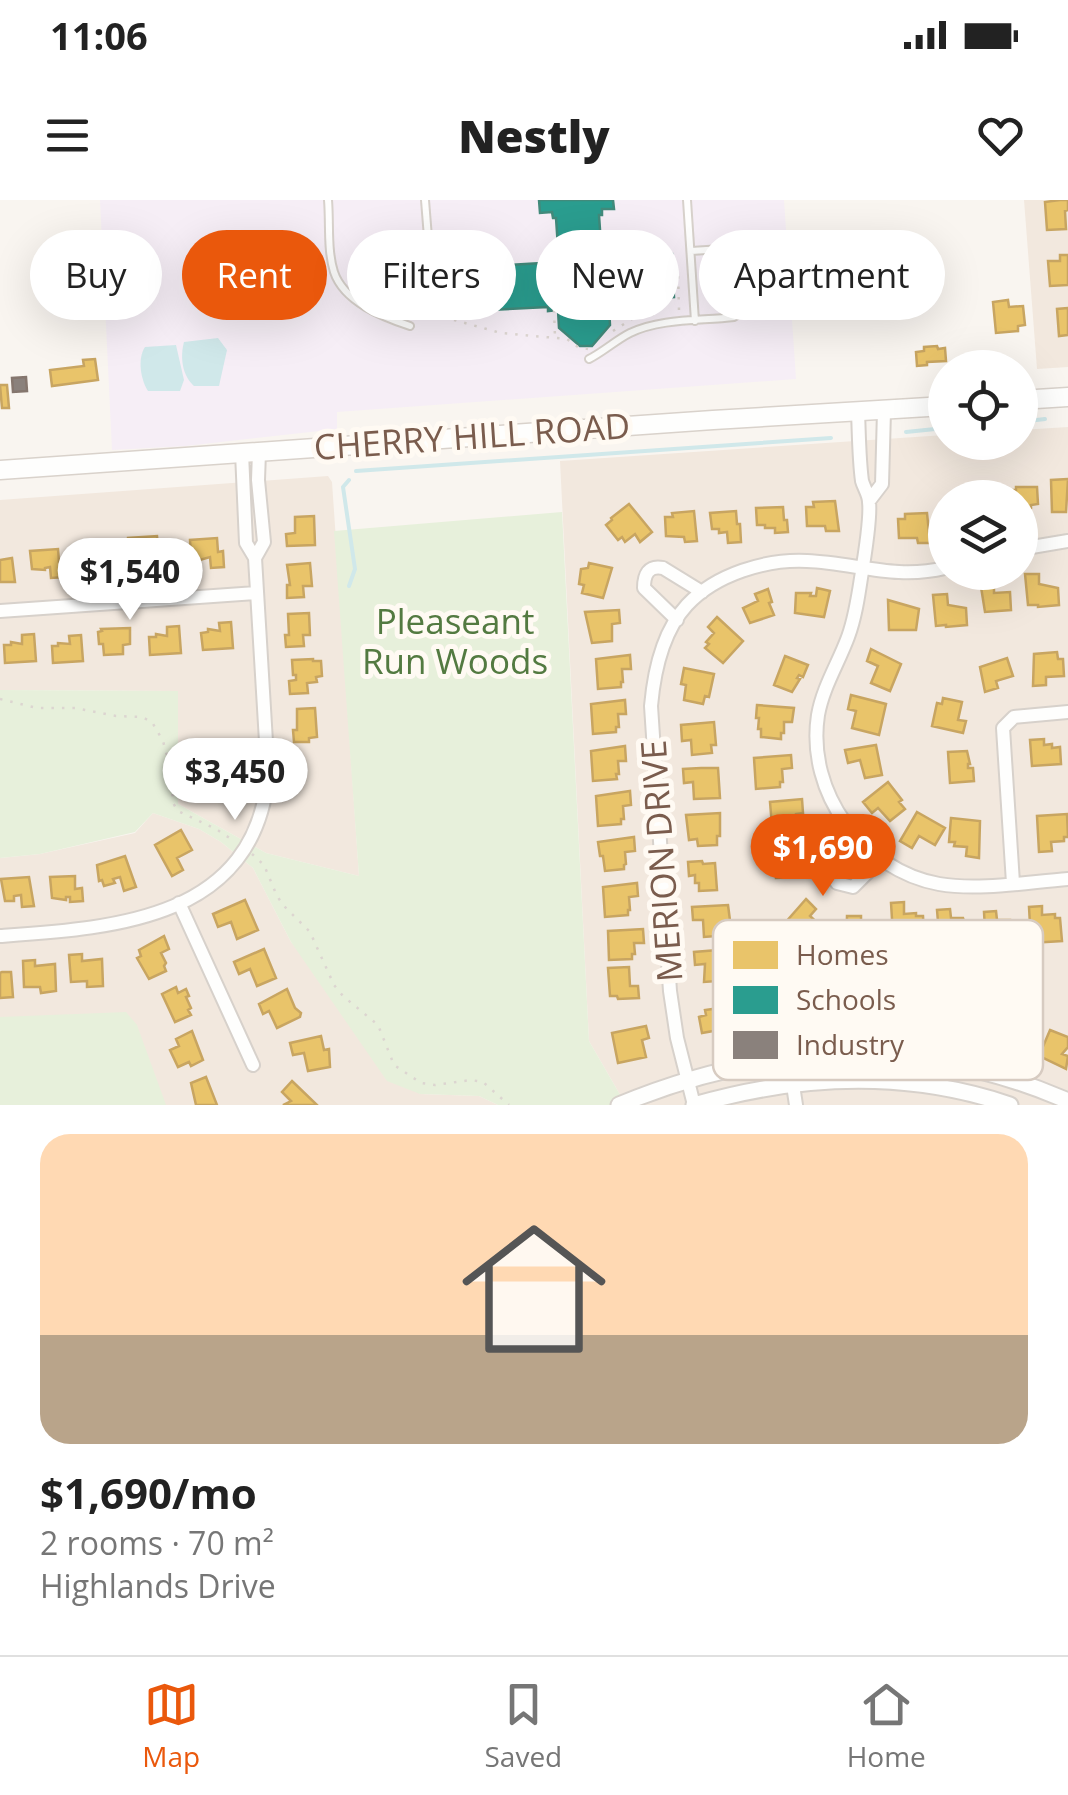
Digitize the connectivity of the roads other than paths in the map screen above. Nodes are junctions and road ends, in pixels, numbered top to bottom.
1 (328, 200) edge
2 (426, 200) edge
3 (687, 200) edge
4 (428, 230) edge
5 (691, 251) junction
6 (696, 321) junction
7 (410, 326) dead end
8 (589, 355) road end
9 (1068, 397) edge
10 (1038, 399) edge
11 (928, 407) edge
12 (884, 411) junction
13 (858, 412) junction
14 (251, 453) junction
15 (0, 470) edge
16 (870, 502) junction
17 (1068, 541) edge
18 (1038, 546) edge
19 (862, 569) junction
20 (928, 570) edge
21 (702, 592) junction
22 (257, 593) junction
23 (0, 611) edge
24 (677, 620) junction
25 (1068, 712) edge
26 (858, 839) junction
27 (881, 860) junction
28 (1068, 879) edge
29 (1013, 883) junction
30 (179, 904) junction
31 (0, 936) edge
32 (253, 1065) dead end
33 (713, 1074) edge
34 (791, 1080) edge
35 (952, 1080) edge
36 (1013, 1080) edge
37 (687, 1081) junction
38 (792, 1084) junction
39 (950, 1088) junction
40 (1068, 1101) edge
41 (619, 1105) edge
42 (694, 1105) edge
43 (796, 1105) edge
44 (1010, 1105) edge

1 - 7 lane
2 - 4 lane
3 - 5 lane
5 - 6 lane
5 - 6 lane
6 - 8 lane
9 - 10 main road
11 - 12 main road, CHERRY HILL ROAD
12 - 13 main road, CHERRY HILL ROAD
12 - 16 street
13 - 14 main road, CHERRY HILL ROAD
13 - 16 street
14 - 15 main road, CHERRY HILL ROAD
14 - 22 street
16 - 19 street
17 - 18 street
19 - 20 street, MERION DRIVE
19 - 21 street, MERION DRIVE
19 - 26 street
21 - 24 street, MERION DRIVE
21 - 24 street
22 - 23 street
22 - 30 street
24 - 37 street, MERION DRIVE
25 - 29 street
26 - 27 street
26 - 27 street
27 - 29 street
28 - 29 street
30 - 31 street
30 - 32 street
33 - 37 street
34 - 38 street
35 - 39 street
36 - 40 street
37 - 41 street
37 - 42 street, MERION DRIVE
38 - 39 street
38 - 42 street
38 - 43 street
39 - 44 street

